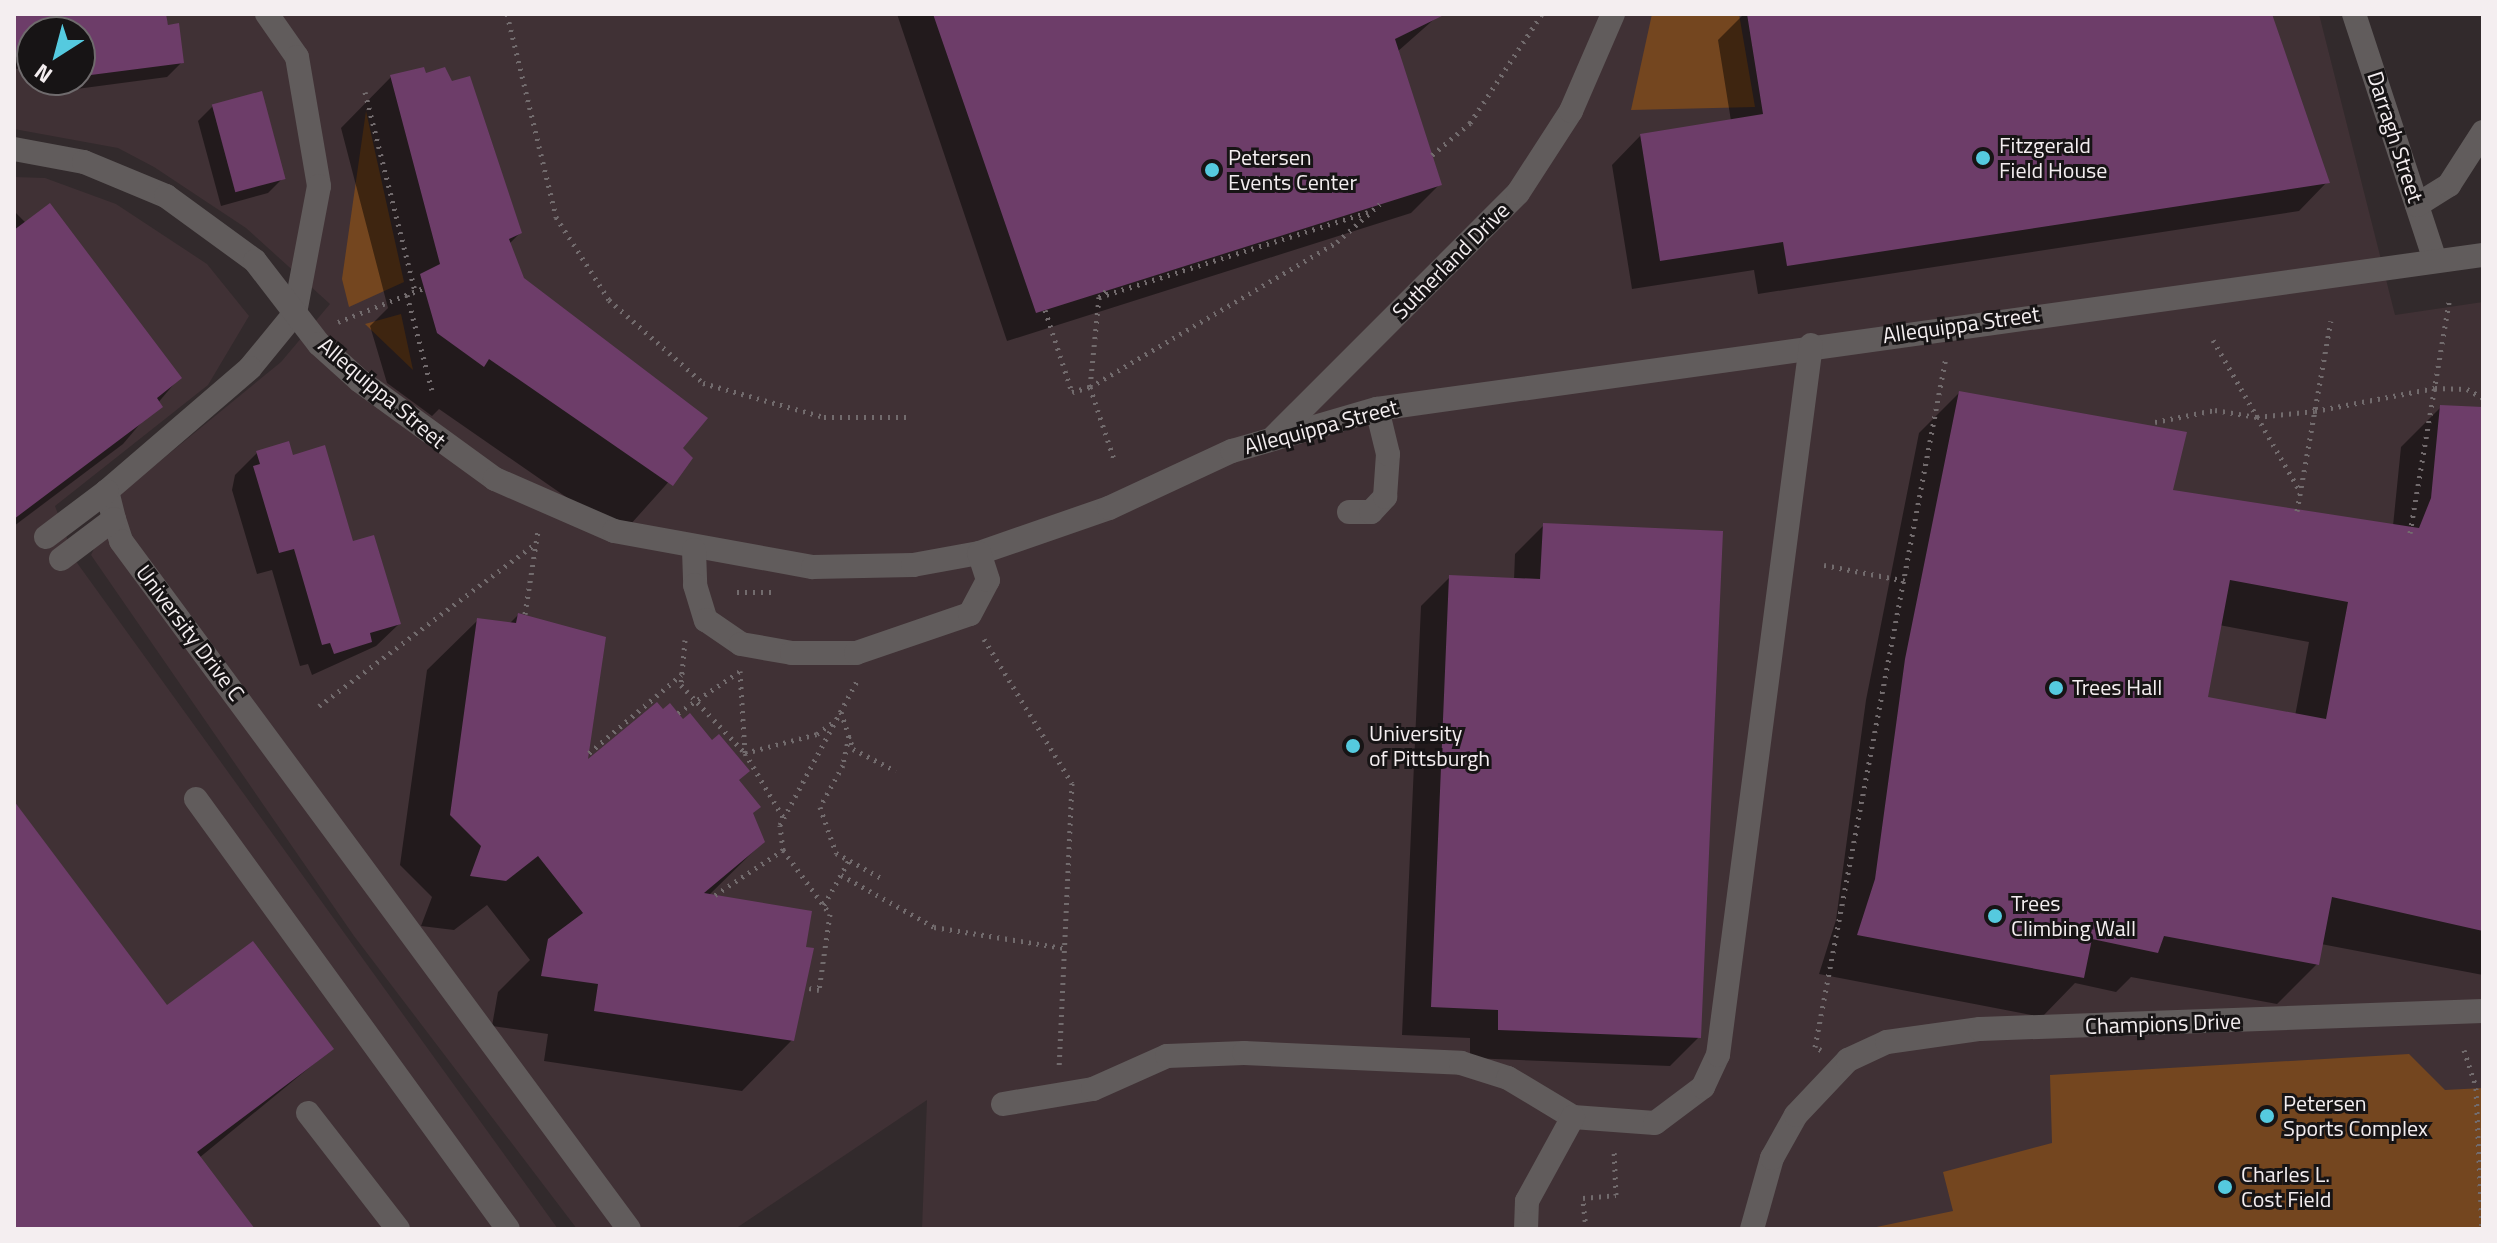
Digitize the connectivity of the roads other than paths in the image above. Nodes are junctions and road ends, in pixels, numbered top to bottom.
1 (267, 14) edge
2 (1613, 14) edge
3 (2354, 14) edge
4 (2483, 132) edge
5 (14, 149) edge
6 (2417, 205) junction
7 (2483, 255) edge
8 (2435, 261) junction
9 (295, 313) junction
10 (1811, 345) junction
11 (1377, 409) junction
12 (1273, 438) junction
13 (107, 491) junction
14 (1349, 512) dead end
15 (114, 519) junction
16 (46, 537) dead end
17 (694, 550) junction
18 (979, 553) junction
19 (61, 559) dead end
20 (196, 799) dead end
21 (2483, 1011) edge
22 (1003, 1104) dead end
23 (308, 1113) dead end
24 (1573, 1117) junction
25 (398, 1229) edge
26 (508, 1229) edge
27 (629, 1229) edge
28 (1526, 1229) edge
29 (1752, 1229) edge

1 - 9 street
2 - 12 street, Sutherland Drive
3 - 6 street, Darragh Street
4 - 6 street
5 - 9 street, Allequippa Street
6 - 8 street, Darragh Street
7 - 8 street, Allequippa Street
8 - 10 street, Allequippa Street
9 - 13 street
9 - 17 street, Allequippa Street
10 - 11 street, Allequippa Street
10 - 24 street
11 - 12 street, Allequippa Street
11 - 14 street
12 - 18 street, Allequippa Street
13 - 15 street, University Drive C
13 - 16 street
15 - 19 street
15 - 27 street, University Drive C
17 - 18 street, Allequippa Street
17 - 18 street
20 - 26 street
21 - 29 street, Champions Drive
22 - 24 street
23 - 25 street
24 - 28 street

